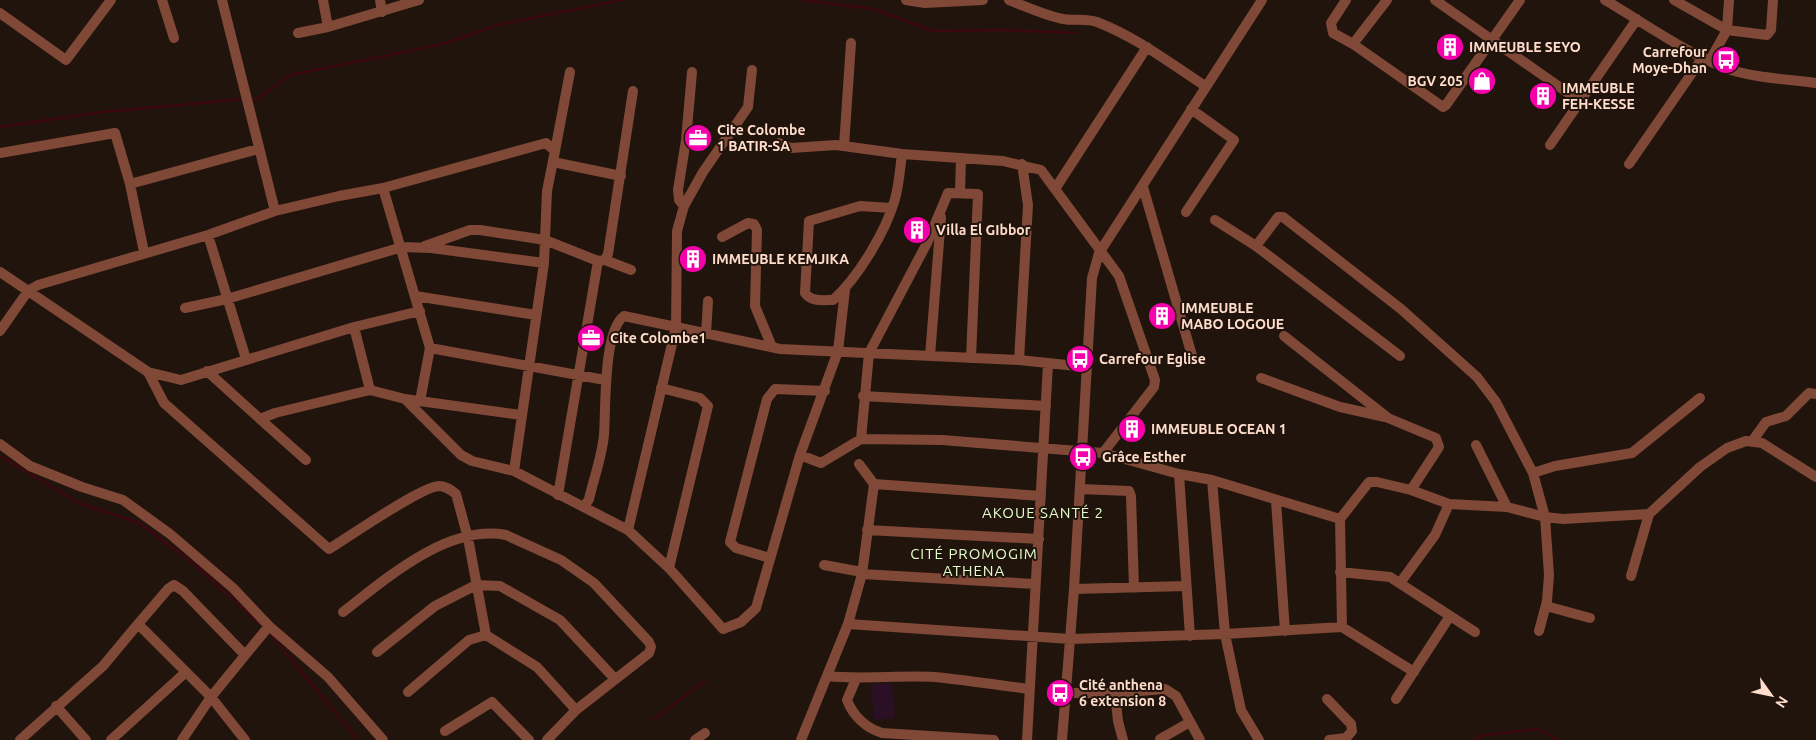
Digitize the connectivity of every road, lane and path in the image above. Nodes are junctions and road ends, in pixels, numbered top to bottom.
1 (112, 0) edge
2 (162, 0) edge
3 (222, 0) edge
4 (323, 0) edge
5 (380, 0) edge
6 (420, 0) edge
7 (906, 0) edge
8 (983, 0) edge
9 (1009, 0) edge
10 (1262, 0) edge
11 (1346, 0) edge
12 (1387, 0) edge
13 (1435, 0) edge
14 (1520, 0) edge
15 (1605, 0) edge
16 (1674, 0) edge
17 (1729, 0) edge
18 (1773, 0) edge
19 (382, 12) junction
20 (0, 13) edge
21 (1637, 19) junction
22 (328, 28) junction
23 (1727, 30) junction
24 (298, 33) dead end
25 (174, 38) dead end
26 (1492, 41) junction
27 (851, 43) dead end
28 (1353, 44) junction
29 (1147, 47) junction
30 (1707, 59) junction
31 (752, 70) dead end
32 (570, 72) dead end
33 (692, 72) dead end
34 (1816, 83) edge
35 (1205, 86) junction
36 (633, 91) dead end
37 (1581, 102) junction
38 (1191, 109) junction
39 (779, 143) dead end
40 (1550, 145) dead end
41 (844, 146) junction
42 (258, 149) junction
43 (555, 151) junction
44 (0, 153) edge
45 (902, 154) junction
46 (961, 158) junction
47 (553, 162) junction
48 (1022, 164) junction
49 (1629, 164) dead end
50 (621, 176) junction
51 (130, 184) junction
52 (383, 188) junction
53 (1143, 188) junction
54 (1055, 189) junction
55 (960, 192) junction
56 (684, 206) junction
57 (942, 207) junction
58 (892, 208) junction
59 (275, 211) junction
60 (1186, 212) dead end
61 (1215, 220) dead end
62 (208, 235) junction
63 (722, 237) dead end
64 (545, 240) junction
65 (1256, 246) junction
66 (402, 247) junction
67 (419, 248) junction
68 (144, 252) junction
69 (1100, 252) junction
70 (601, 261) junction
71 (544, 263) junction
72 (631, 270) dead end
73 (0, 272) edge
74 (845, 290) junction
75 (28, 291) junction
76 (416, 296) junction
77 (227, 299) junction
78 (708, 301) dead end
79 (184, 308) dead end
80 (420, 311) junction
81 (536, 315) junction
82 (354, 327) junction
83 (676, 327) junction
84 (0, 331) edge
85 (706, 334) junction
86 (1284, 336) dead end
87 (772, 347) junction
88 (430, 348) junction
89 (838, 351) junction
90 (869, 353) junction
91 (930, 356) junction
92 (1400, 356) dead end
93 (970, 358) junction
94 (246, 359) junction
95 (1193, 359) dead end
96 (1019, 360) junction
97 (1048, 364) junction
98 (529, 366) junction
99 (1086, 368) junction
100 (207, 371) junction
101 (148, 372) junction
102 (579, 375) junction
103 (1262, 378) dead end
104 (606, 380) junction
105 (661, 388) junction
106 (370, 390) junction
107 (825, 391) junction
108 (1816, 394) edge
109 (863, 396) junction
110 (1700, 398) dead end
111 (405, 399) junction
112 (420, 401) junction
113 (1046, 406) junction
114 (521, 414) junction
115 (1388, 418) junction
116 (260, 419) junction
117 (860, 439) junction
118 (1753, 440) junction
119 (0, 444) edge
120 (1476, 445) dead end
121 (1044, 448) junction
122 (1082, 453) junction
123 (1102, 453) junction
124 (800, 455) junction
125 (306, 460) dead end
126 (859, 464) dead end
127 (514, 471) junction
128 (1533, 472) junction
129 (1179, 474) junction
130 (1816, 477) edge
131 (1212, 480) junction
132 (874, 484) junction
133 (1080, 489) junction
134 (1410, 490) junction
135 (558, 495) junction
136 (1041, 496) junction
137 (1276, 501) junction
138 (1449, 504) junction
139 (585, 506) junction
140 (1507, 507) junction
141 (1649, 514) junction
142 (1545, 517) junction
143 (1340, 519) junction
144 (628, 530) junction
145 (867, 530) junction
146 (468, 538) junction
147 (1039, 539) junction
148 (770, 558) junction
149 (824, 565) dead end
150 (669, 568) junction
151 (1340, 572) junction
152 (862, 573) junction
153 (1631, 576) dead end
154 (1400, 583) junction
155 (1036, 584) junction
156 (476, 585) junction
157 (1186, 586) junction
158 (1134, 588) junction
159 (1074, 589) junction
160 (1546, 606) junction
161 (343, 612) dead end
162 (1450, 616) junction
163 (1590, 618) dead end
164 (138, 624) junction
165 (848, 624) junction
166 (269, 626) junction
167 (1342, 627) junction
168 (1285, 631) junction
169 (1539, 631) dead end
170 (1475, 632) dead end
171 (1226, 634) junction
172 (486, 635) junction
173 (1190, 636) junction
174 (1032, 638) junction
175 (1070, 639) junction
176 (377, 652) dead end
177 (245, 655) junction
178 (186, 672) junction
179 (1414, 672) junction
180 (827, 676) junction
181 (615, 679) junction
182 (856, 679) junction
183 (1029, 689) junction
184 (408, 692) dead end
185 (1066, 692) junction
186 (1115, 692) junction
187 (211, 697) junction
188 (1396, 698) dead end
189 (1327, 699) dead end
190 (56, 706) junction
191 (576, 710) junction
192 (1190, 722) junction
193 (445, 731) dead end
194 (705, 733) dead end
195 (806, 738) edge
196 (1160, 739) dead end
197 (20, 740) edge
198 (86, 740) edge
199 (111, 740) edge
200 (182, 740) edge
201 (245, 740) edge
202 (382, 740) edge
203 (529, 740) edge
204 (546, 740) edge
205 (695, 740) edge
206 (994, 740) edge
207 (1027, 740) edge
208 (1062, 740) edge
209 (1124, 740) edge
210 (1200, 740) edge
211 (1259, 740) edge
212 (1329, 740) edge

1 - 20 street
2 - 25 street
3 - 42 street
4 - 22 street
5 - 19 street
6 - 19 street
7 - 8 street
9 - 29 street
10 - 35 street
11 - 28 street
12 - 28 street
13 - 26 street
14 - 26 street
15 - 21 street
16 - 23 street
17 - 23 street
18 - 23 street
19 - 22 street
21 - 30 street
21 - 37 street
22 - 24 street
23 - 30 street
26 - 28 street
26 - 37 street
27 - 41 street
29 - 35 street
29 - 54 street
30 - 34 street
30 - 49 street
31 - 56 street
32 - 43 street
33 - 56 street
35 - 38 street
36 - 50 street
37 - 40 street
38 - 53 street
38 - 60 street
39 - 41 street
41 - 45 street
42 - 51 street
42 - 59 street
43 - 47 street
43 - 52 street
44 - 51 street
45 - 46 street
45 - 58 street
46 - 48 street
46 - 55 street
47 - 50 street
47 - 64 street
48 - 54 street
48 - 96 street
50 - 70 street
51 - 68 street
52 - 59 street
52 - 66 street
53 - 69 street
53 - 95 street
54 - 69 street
55 - 57 street
55 - 93 street
56 - 83 street
57 - 90 street
57 - 91 street
58 - 74 street
58 - 74 street
59 - 62 street
61 - 65 street
62 - 68 street
62 - 77 street
63 - 87 street
64 - 67 street
64 - 70 street
64 - 71 street
65 - 92 street
65 - 128 street
66 - 67 street
66 - 76 street
66 - 77 street
67 - 71 street
68 - 75 street
69 - 99 street
69 - 123 street
70 - 72 street
70 - 102 street
71 - 81 street
73 - 75 street
74 - 89 street
75 - 84 street
75 - 101 street
76 - 80 street
76 - 81 street
77 - 79 street
77 - 94 street
78 - 85 street
80 - 82 street
80 - 88 street
81 - 98 street
82 - 94 street
82 - 106 street
83 - 85 street
83 - 104 street
83 - 105 street
85 - 87 street
86 - 115 street
87 - 89 street
88 - 98 street
88 - 112 street
89 - 90 street
89 - 107 street
90 - 91 street
90 - 109 street
91 - 93 street
93 - 96 street
94 - 100 street
96 - 97 street
97 - 99 street
97 - 113 street
98 - 102 street
98 - 114 street
99 - 122 street
100 - 101 street
100 - 116 street
101 - 146 street
102 - 104 street
102 - 135 street
103 - 115 street
104 - 139 street
105 - 144 street
105 - 150 street
106 - 111 street
106 - 116 street
107 - 124 street
107 - 148 street
108 - 118 street
109 - 113 street
109 - 117 street
110 - 128 street
111 - 112 street
111 - 127 street
112 - 114 street
113 - 121 street
114 - 127 street
115 - 134 street
116 - 125 street
117 - 121 street
117 - 124 street
118 - 130 street
118 - 141 street
119 - 166 street
120 - 140 street
121 - 122 street
121 - 136 street
122 - 123 street
122 - 133 street
123 - 129 street
124 - 148 street
126 - 132 street
127 - 135 street
128 - 142 street
129 - 131 street
129 - 157 street
131 - 137 street
131 - 171 street
132 - 136 street
132 - 145 street
133 - 158 street
133 - 159 street
134 - 138 street
134 - 143 street
135 - 139 street
136 - 147 street
137 - 143 street
137 - 168 street
138 - 140 street
138 - 154 street
139 - 144 street
140 - 142 street
141 - 142 street
141 - 153 street
142 - 160 street
143 - 151 street
144 - 150 street
145 - 147 street
145 - 152 street
146 - 156 street
146 - 161 street
146 - 181 street
147 - 155 street
148 - 150 street
149 - 152 street
151 - 154 street
151 - 167 street
152 - 155 street
152 - 165 street
154 - 162 street
155 - 174 street
156 - 172 street
156 - 176 street
156 - 181 street
157 - 158 street
157 - 173 street
158 - 159 street
159 - 175 street
160 - 163 street
160 - 169 street
162 - 170 street
162 - 179 street
164 - 177 street
164 - 178 street
164 - 190 street
165 - 174 street
165 - 180 street
166 - 177 street
166 - 202 street
167 - 168 street
167 - 179 street
168 - 171 street
171 - 173 street
171 - 211 street
172 - 184 street
172 - 191 street
173 - 175 street
174 - 175 street
174 - 183 street
175 - 185 street
177 - 187 street
178 - 187 street
178 - 199 street
179 - 188 street
180 - 182 street
180 - 195 street
181 - 191 street
182 - 183 street
182 - 206 street
183 - 207 street
185 - 186 street
185 - 208 street
186 - 192 street
186 - 209 street
187 - 200 street
187 - 201 street
189 - 212 street
190 - 197 street
190 - 198 street
191 - 204 street
192 - 196 street
192 - 210 street
193 - 203 street
194 - 205 street

